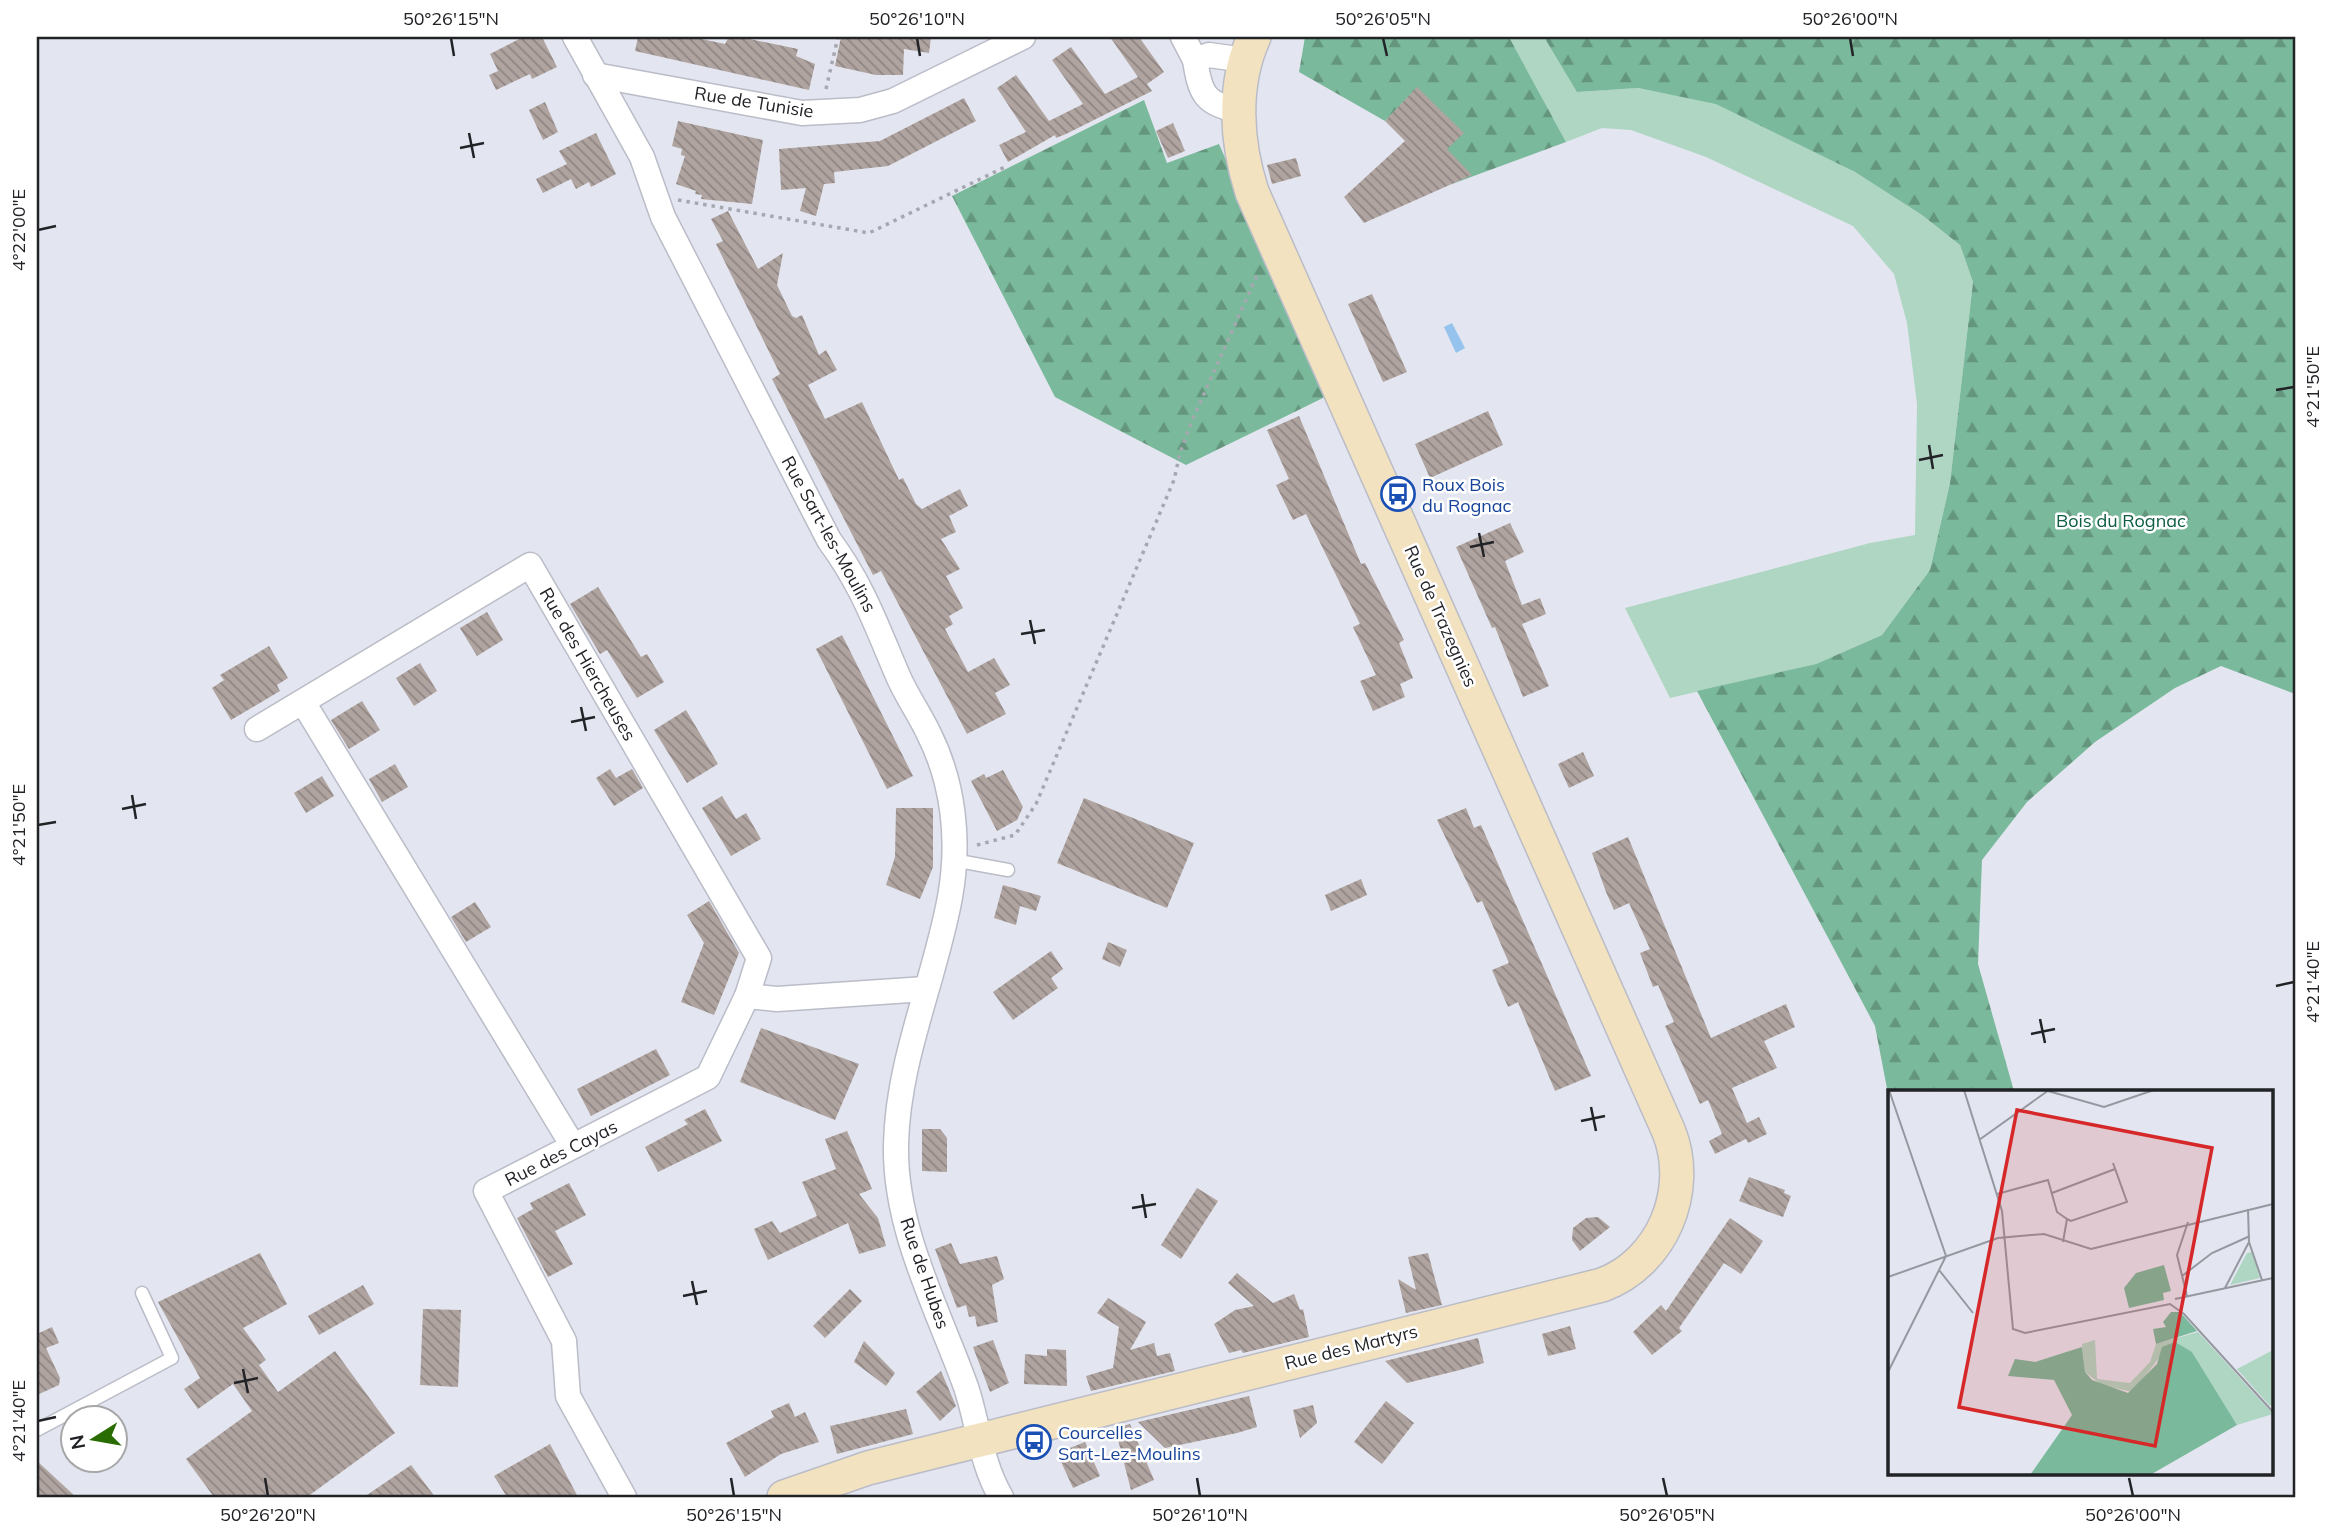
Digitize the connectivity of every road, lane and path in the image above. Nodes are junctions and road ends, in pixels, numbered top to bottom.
1 (575, 37) edge
2 (838, 37) edge
3 (1183, 37) edge
4 (1012, 39) edge
5 (1249, 49) edge
6 (1195, 60) junction
7 (595, 75) junction
8 (1239, 110) junction
9 (820, 113) junction
10 (1005, 167) dead end
11 (658, 197) junction
12 (1277, 249) junction
13 (303, 702) junction
14 (257, 729) dead end
15 (953, 854) junction
16 (1008, 870) dead end
17 (925, 989) junction
18 (747, 996) junction
19 (900, 1100) joint
20 (573, 1146) junction
21 (1675, 1191) joint
22 (142, 1293) dead end
23 (37, 1430) edge
24 (979, 1441) junction
25 (624, 1497) edge
26 (784, 1497) edge
27 (1001, 1497) edge

1 - 7 street, Rue Sart-les-Moulins
2 - 9 path
3 - 6 street
4 - 9 street, Rue de Tunisie
5 - 6 street
5 - 8 main road, Rue de Trazegnies
6 - 8 street
7 - 9 street, Rue de Tunisie
7 - 11 street, Rue Sart-les-Moulins
8 - 12 main road, Rue de Trazegnies
10 - 11 path
11 - 15 street, Rue Sart-les-Moulins
12 - 15 path
12 - 21 main road, Rue de Trazegnies
13 - 14 street, Rue des Hiercheuses
13 - 18 street, Rue des Hiercheuses
13 - 20 street
15 - 16 lane
15 - 17 street, Rue Sart-les-Moulins
17 - 18 street
17 - 19 street, Rue Sart-les-Moulins
18 - 20 street, Rue des Cayas
19 - 24 street, Rue de Hubes
20 - 25 street, Rue des Cayas
21 - 24 main road, Rue des Martyrs
22 - 23 lane
24 - 26 main road, Rue des Martyrs
24 - 27 street, Rue de Hubes

